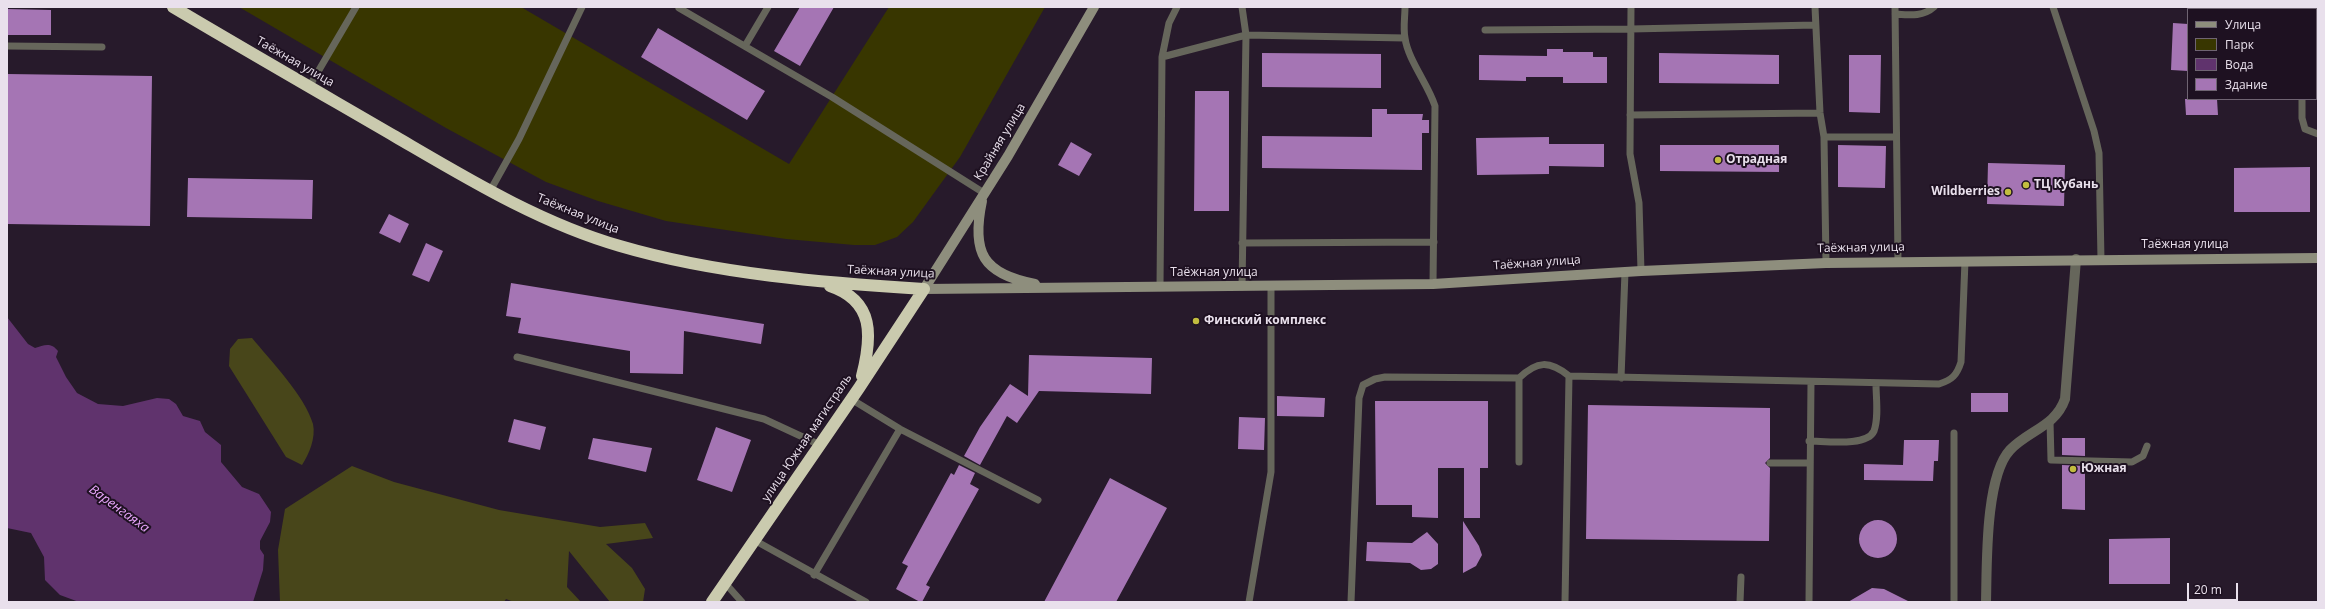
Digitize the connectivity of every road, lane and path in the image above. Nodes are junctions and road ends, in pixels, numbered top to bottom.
1 (173, 7) edge
2 (356, 7) edge
3 (582, 7) edge
4 (768, 7) edge
5 (1094, 7) edge
6 (1177, 7) edge
7 (1242, 7) edge
8 (1405, 7) edge
9 (1631, 7) edge
10 (1814, 7) edge
11 (1934, 7) edge
12 (2053, 7) edge
13 (679, 8) edge
14 (1895, 11) edge
15 (1815, 25) junction
16 (1631, 29) junction
17 (1485, 30) dead end
18 (1246, 35) junction
19 (1405, 38) junction
20 (7, 46) edge
21 (745, 46) junction
22 (102, 47) dead end
23 (1162, 57) junction
24 (310, 87) junction
25 (2302, 100) edge
26 (1820, 113) junction
27 (1630, 115) junction
28 (2318, 134) edge
29 (1896, 137) junction
30 (1824, 138) junction
31 (490, 191) junction
32 (984, 193) junction
33 (1434, 242) junction
34 (1242, 244) junction
35 (2318, 258) edge
36 (2076, 259) junction
37 (2101, 260) junction
38 (1898, 261) junction
39 (1965, 261) junction
40 (1826, 263) junction
41 (1641, 271) junction
42 (1625, 272) junction
43 (814, 281) junction
44 (1434, 284) junction
45 (1271, 286) junction
46 (1160, 287) junction
47 (1242, 287) junction
48 (1057, 288) junction
49 (924, 289) junction
50 (517, 357) dead end
51 (1569, 376) junction
52 (1519, 378) junction
53 (1621, 378) junction
54 (1811, 382) junction
55 (1876, 384) junction
56 (859, 388) junction
57 (851, 400) junction
58 (2050, 421) junction
59 (900, 429) junction
60 (1954, 433) dead end
61 (1809, 441) junction
62 (820, 445) junction
63 (2147, 446) dead end
64 (1519, 462) dead end
65 (1770, 463) dead end
66 (1809, 463) junction
67 (1038, 500) dead end
68 (754, 540) junction
69 (814, 575) junction
70 (1741, 577) dead end
71 (725, 583) junction
72 (712, 602) edge
73 (742, 602) edge
74 (866, 602) edge
75 (1249, 602) edge
76 (1351, 602) edge
77 (1565, 602) edge
78 (1740, 602) edge
79 (1809, 602) edge
80 (1954, 602) edge
81 (1986, 602) edge

1 - 24 highway, Таёжная улица
2 - 24 lane
3 - 31 lane
4 - 21 lane
5 - 32 street, Крайняя улица
6 - 23 lane
7 - 18 lane
8 - 19 lane
9 - 16 lane
10 - 15 lane
11 - 14 lane
12 - 37 lane
13 - 21 lane
14 - 29 lane
15 - 16 lane
15 - 26 lane
16 - 17 lane
16 - 27 lane
18 - 19 lane
18 - 23 lane
18 - 34 lane
19 - 33 lane
20 - 22 lane
21 - 32 lane
23 - 46 lane
24 - 31 highway, Таёжная улица
25 - 28 lane
26 - 27 lane
26 - 30 lane
27 - 41 lane
29 - 30 lane
29 - 38 lane
30 - 40 lane
31 - 43 highway, Таёжная улица
32 - 48 street
32 - 49 street, Крайняя улица
33 - 34 lane
33 - 44 lane
34 - 47 lane
35 - 37 street, Таёжная улица
36 - 37 street, Таёжная улица
36 - 39 street, Таёжная улица
36 - 58 street
38 - 39 street, Таёжная улица
38 - 40 street, Таёжная улица
39 - 55 lane
40 - 41 street, Таёжная улица
41 - 42 street, Таёжная улица
42 - 44 street, Таёжная улица
42 - 53 lane
43 - 49 highway, Таёжная улица
43 - 56 highway
44 - 45 street, Таёжная улица
45 - 47 street, Таёжная улица
45 - 75 lane
46 - 47 street, Таёжная улица
46 - 48 street, Таёжная улица
48 - 49 street, Таёжная улица
49 - 56 highway, улица Южная магистраль
50 - 62 lane
51 - 52 lane
51 - 53 lane
51 - 77 lane
52 - 64 lane
52 - 76 lane
53 - 54 lane
54 - 55 lane
54 - 61 lane
55 - 61 lane
56 - 57 highway, улица Южная магистраль
57 - 59 lane
57 - 62 highway, улица Южная магистраль
58 - 63 lane
58 - 81 street
59 - 67 lane
59 - 69 lane
60 - 80 lane
61 - 66 lane
62 - 68 highway, улица Южная магистраль
65 - 66 lane
66 - 79 lane
68 - 69 lane
68 - 71 highway, улица Южная магистраль
69 - 74 lane
70 - 78 lane
71 - 72 highway, улица Южная магистраль
71 - 73 lane

